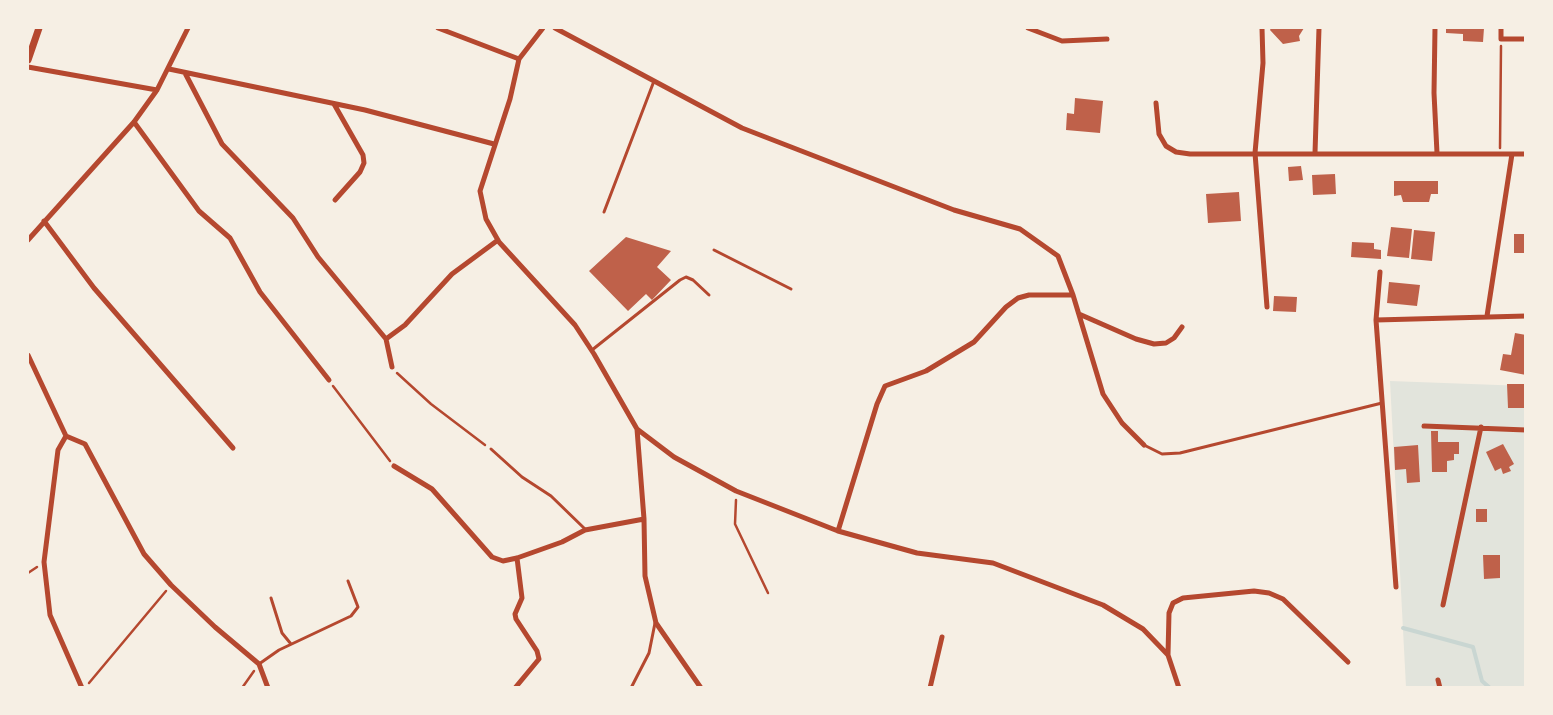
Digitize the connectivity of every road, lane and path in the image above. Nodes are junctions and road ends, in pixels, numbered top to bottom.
1 (39, 28) edge
2 (188, 28) edge
3 (438, 28) edge
4 (543, 28) edge
5 (555, 28) edge
6 (1028, 28) edge
7 (1262, 28) edge
8 (1319, 28) edge
9 (1435, 28) edge
10 (1501, 28) edge
11 (1107, 39) dead end
12 (1501, 39) junction
13 (1526, 39) edge
14 (519, 58) junction
15 (28, 60) edge
16 (28, 67) edge
17 (169, 68) junction
18 (185, 73) junction
19 (654, 81) junction
20 (158, 90) junction
21 (1156, 103) dead end
22 (334, 104) junction
23 (134, 122) junction
24 (494, 144) junction
25 (1500, 152) junction
26 (1255, 153) junction
27 (1315, 153) junction
28 (1437, 153) junction
29 (1512, 154) junction
30 (1526, 154) edge
31 (335, 200) dead end
32 (604, 212) dead end
33 (44, 221) junction
34 (28, 240) edge
35 (498, 240) junction
36 (714, 250) dead end
37 (1380, 272) dead end
38 (791, 289) dead end
39 (709, 295) dead end
40 (1073, 295) junction
41 (1267, 307) dead end
42 (1079, 314) junction
43 (1487, 316) junction
44 (1526, 316) edge
45 (1376, 320) junction
46 (1182, 327) dead end
47 (386, 339) junction
48 (592, 350) junction
49 (28, 355) edge
50 (392, 367) joint
51 (329, 380) joint
52 (1382, 403) junction
53 (1424, 426) dead end
54 (1481, 427) junction
55 (637, 429) junction
56 (1526, 430) edge
57 (66, 436) junction
58 (1144, 446) joint
59 (233, 448) dead end
60 (490, 449) joint
61 (394, 466) joint
62 (736, 490) junction
63 (644, 519) junction
64 (585, 530) junction
65 (838, 531) junction
66 (517, 558) junction
67 (348, 581) dead end
68 (172, 585) junction
69 (1396, 587) dead end
70 (768, 594) dead end
71 (271, 598) dead end
72 (1444, 605) dead end
73 (656, 622) junction
74 (942, 637) dead end
75 (291, 644) junction
76 (1168, 654) junction
77 (1348, 662) dead end
78 (259, 664) junction
79 (1438, 680) dead end
80 (931, 687) edge
81 (83, 688) edge
82 (242, 688) edge
83 (268, 688) edge
84 (515, 688) edge
85 (631, 688) edge
86 (701, 688) edge
87 (1179, 688) edge
88 (1440, 688) edge

1 - 15 street
2 - 17 street
3 - 14 street
4 - 14 street
5 - 19 street
6 - 11 street
7 - 26 street
8 - 27 street
9 - 28 street
10 - 12 street
12 - 13 street
12 - 25 path
14 - 24 street
16 - 20 street
17 - 18 street
17 - 20 street
18 - 22 street
18 - 47 street
19 - 32 lane
19 - 40 street
20 - 23 street
21 - 26 street
22 - 24 street
22 - 31 street
23 - 33 street
23 - 51 street
24 - 35 street
25 - 28 street
25 - 29 street
26 - 27 street
26 - 41 street
27 - 28 street
29 - 30 street
29 - 43 street
33 - 34 street
33 - 59 street
35 - 47 street
35 - 48 street
36 - 38 lane
37 - 45 street
39 - 48 lane
40 - 42 street
40 - 65 street
42 - 46 street
42 - 58 street
43 - 44 street
43 - 45 street
45 - 52 street
47 - 50 street
48 - 55 street
49 - 57 street
50 - 60 path
51 - 61 path
52 - 58 lane
52 - 69 street
53 - 54 street
54 - 56 street
54 - 72 street
55 - 62 street
55 - 63 street
57 - 68 street
57 - 81 street
60 - 64 lane
61 - 66 street
62 - 65 street
62 - 70 path
63 - 64 street
63 - 73 street
64 - 66 street
65 - 76 street
66 - 84 street
67 - 75 lane
68 - 78 street
68 - 81 path
71 - 75 lane
73 - 85 lane
73 - 86 street
74 - 80 street
75 - 78 lane
76 - 77 street
76 - 87 street
78 - 82 path
78 - 83 street
79 - 88 street

